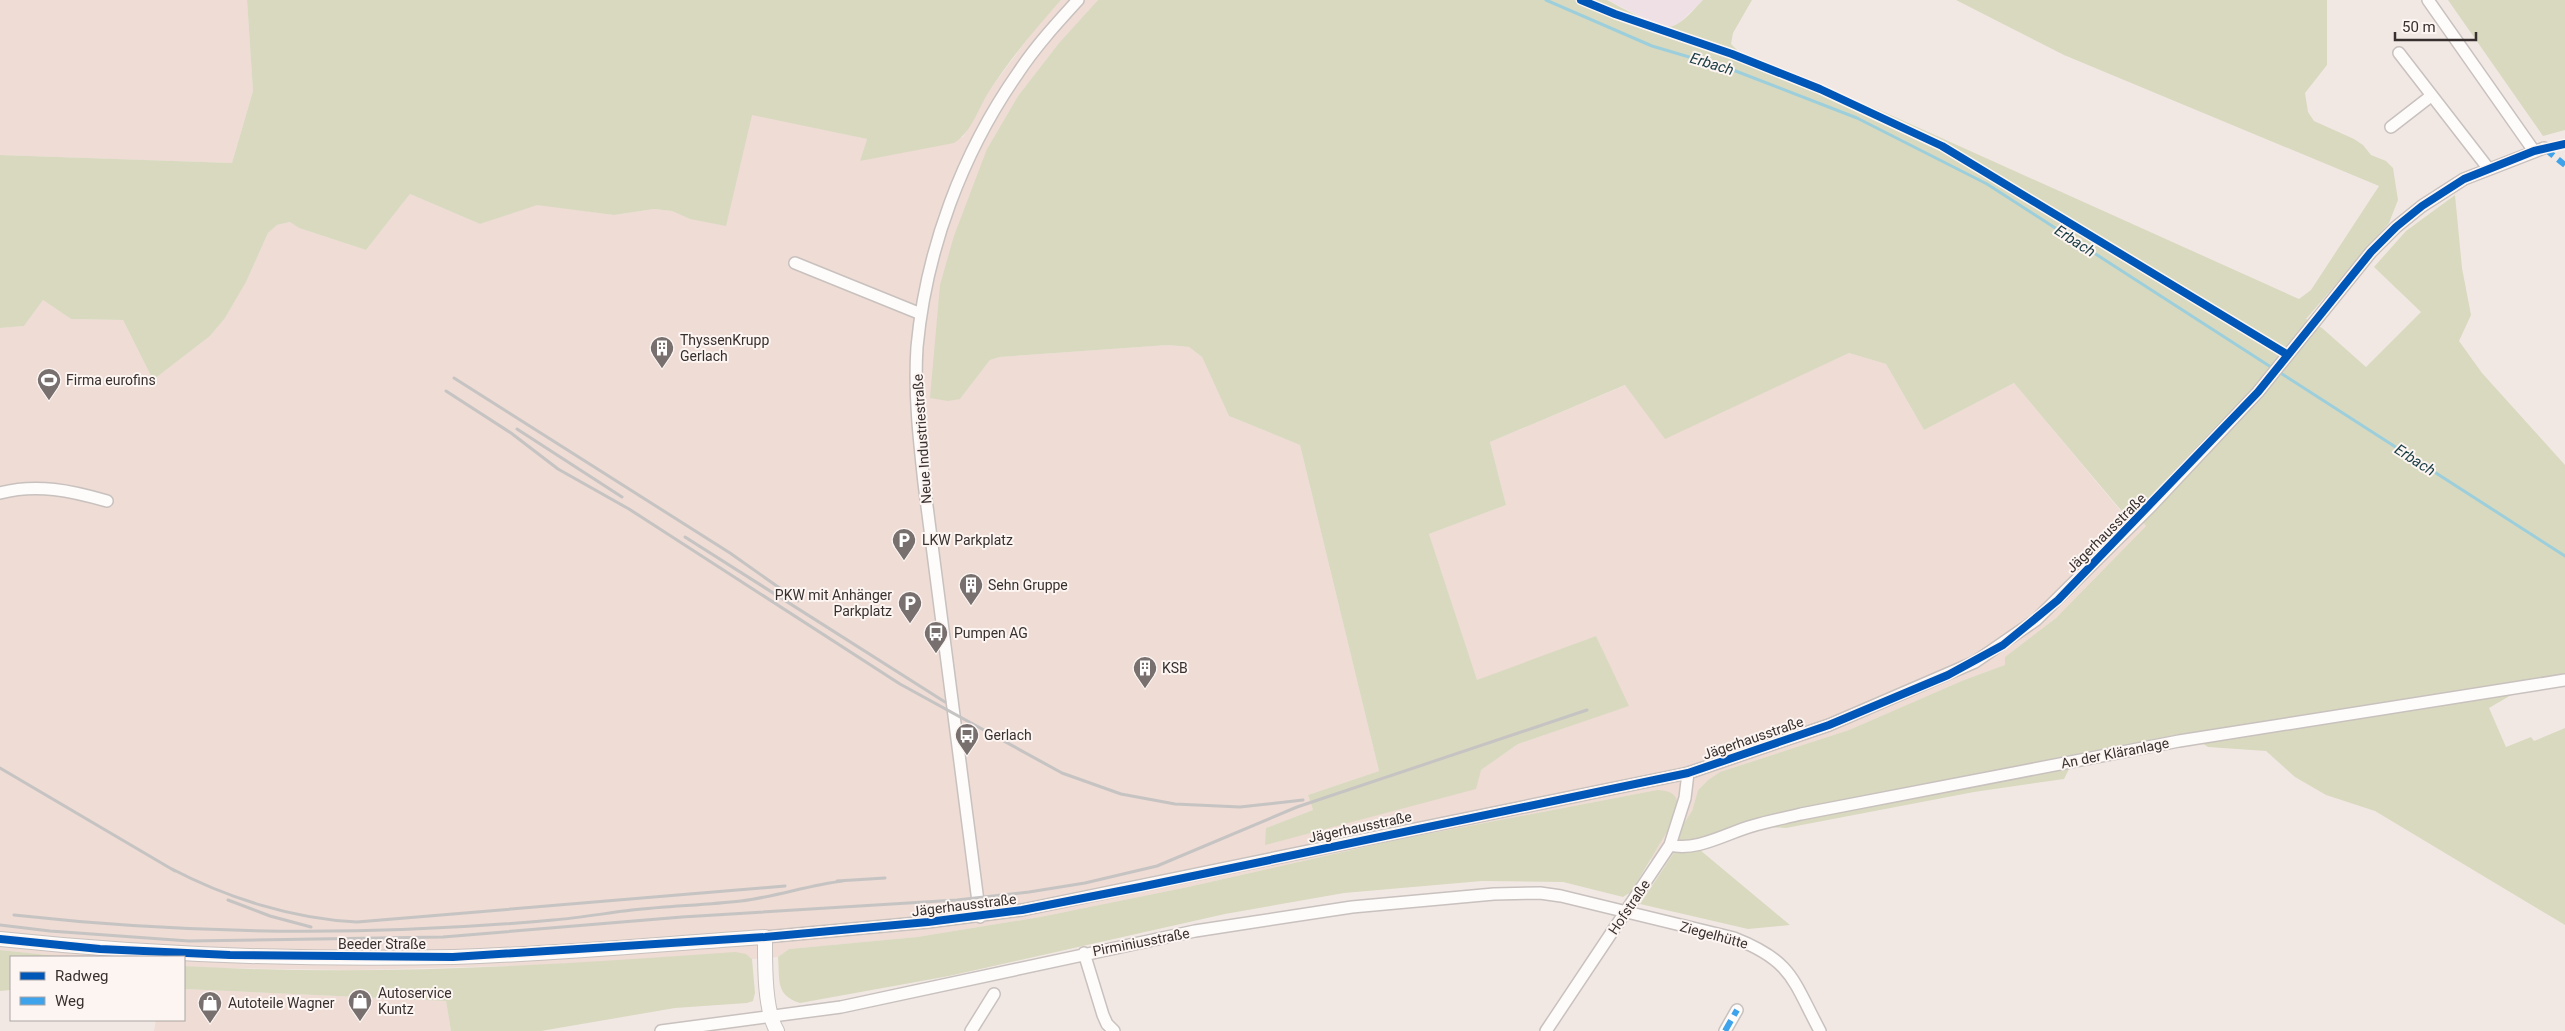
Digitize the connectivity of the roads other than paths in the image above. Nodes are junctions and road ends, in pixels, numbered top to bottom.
1 (1078, 0) edge
2 (2428, 0) edge
3 (2399, 53) dead end
4 (2431, 96) junction
5 (2391, 127) dead end
6 (2488, 168) junction
7 (795, 263) dead end
8 (921, 314) junction
9 (0, 493) edge
10 (107, 501) dead end
11 (2565, 680) edge
12 (1688, 773) junction
13 (1670, 845) junction
14 (1625, 913) junction
15 (980, 917) junction
16 (765, 937) junction
17 (0, 939) edge
18 (1084, 953) junction
19 (994, 994) dead end
20 (1738, 1010) dead end
21 (772, 1017) junction
22 (661, 1031) edge
23 (777, 1031) edge
24 (971, 1031) edge
25 (1114, 1031) edge
26 (1546, 1031) edge
27 (1726, 1031) edge
28 (1820, 1031) edge

1 - 8 street, Neue Industriestraße
2 - 6 street, Jägerhausstraße
3 - 4 street
4 - 5 street
4 - 6 street
6 - 12 street, Jägerhausstraße
7 - 8 street
8 - 15 street, Neue Industriestraße
9 - 10 street
11 - 13 street, An der Kläranlage
12 - 13 street, Hofstraße
12 - 15 street, Jägerhausstraße
13 - 14 street, Hofstraße
14 - 18 street, Pirminiusstraße
14 - 26 street, Hofstraße
14 - 28 street, Ziegelhütte
15 - 16 street, Jägerhausstraße
16 - 17 street, Beeder Straße
16 - 21 street
18 - 21 street, Pirminiusstraße
18 - 25 street
19 - 24 street
20 - 27 street
21 - 22 street, Pirminiusstraße
21 - 23 street

